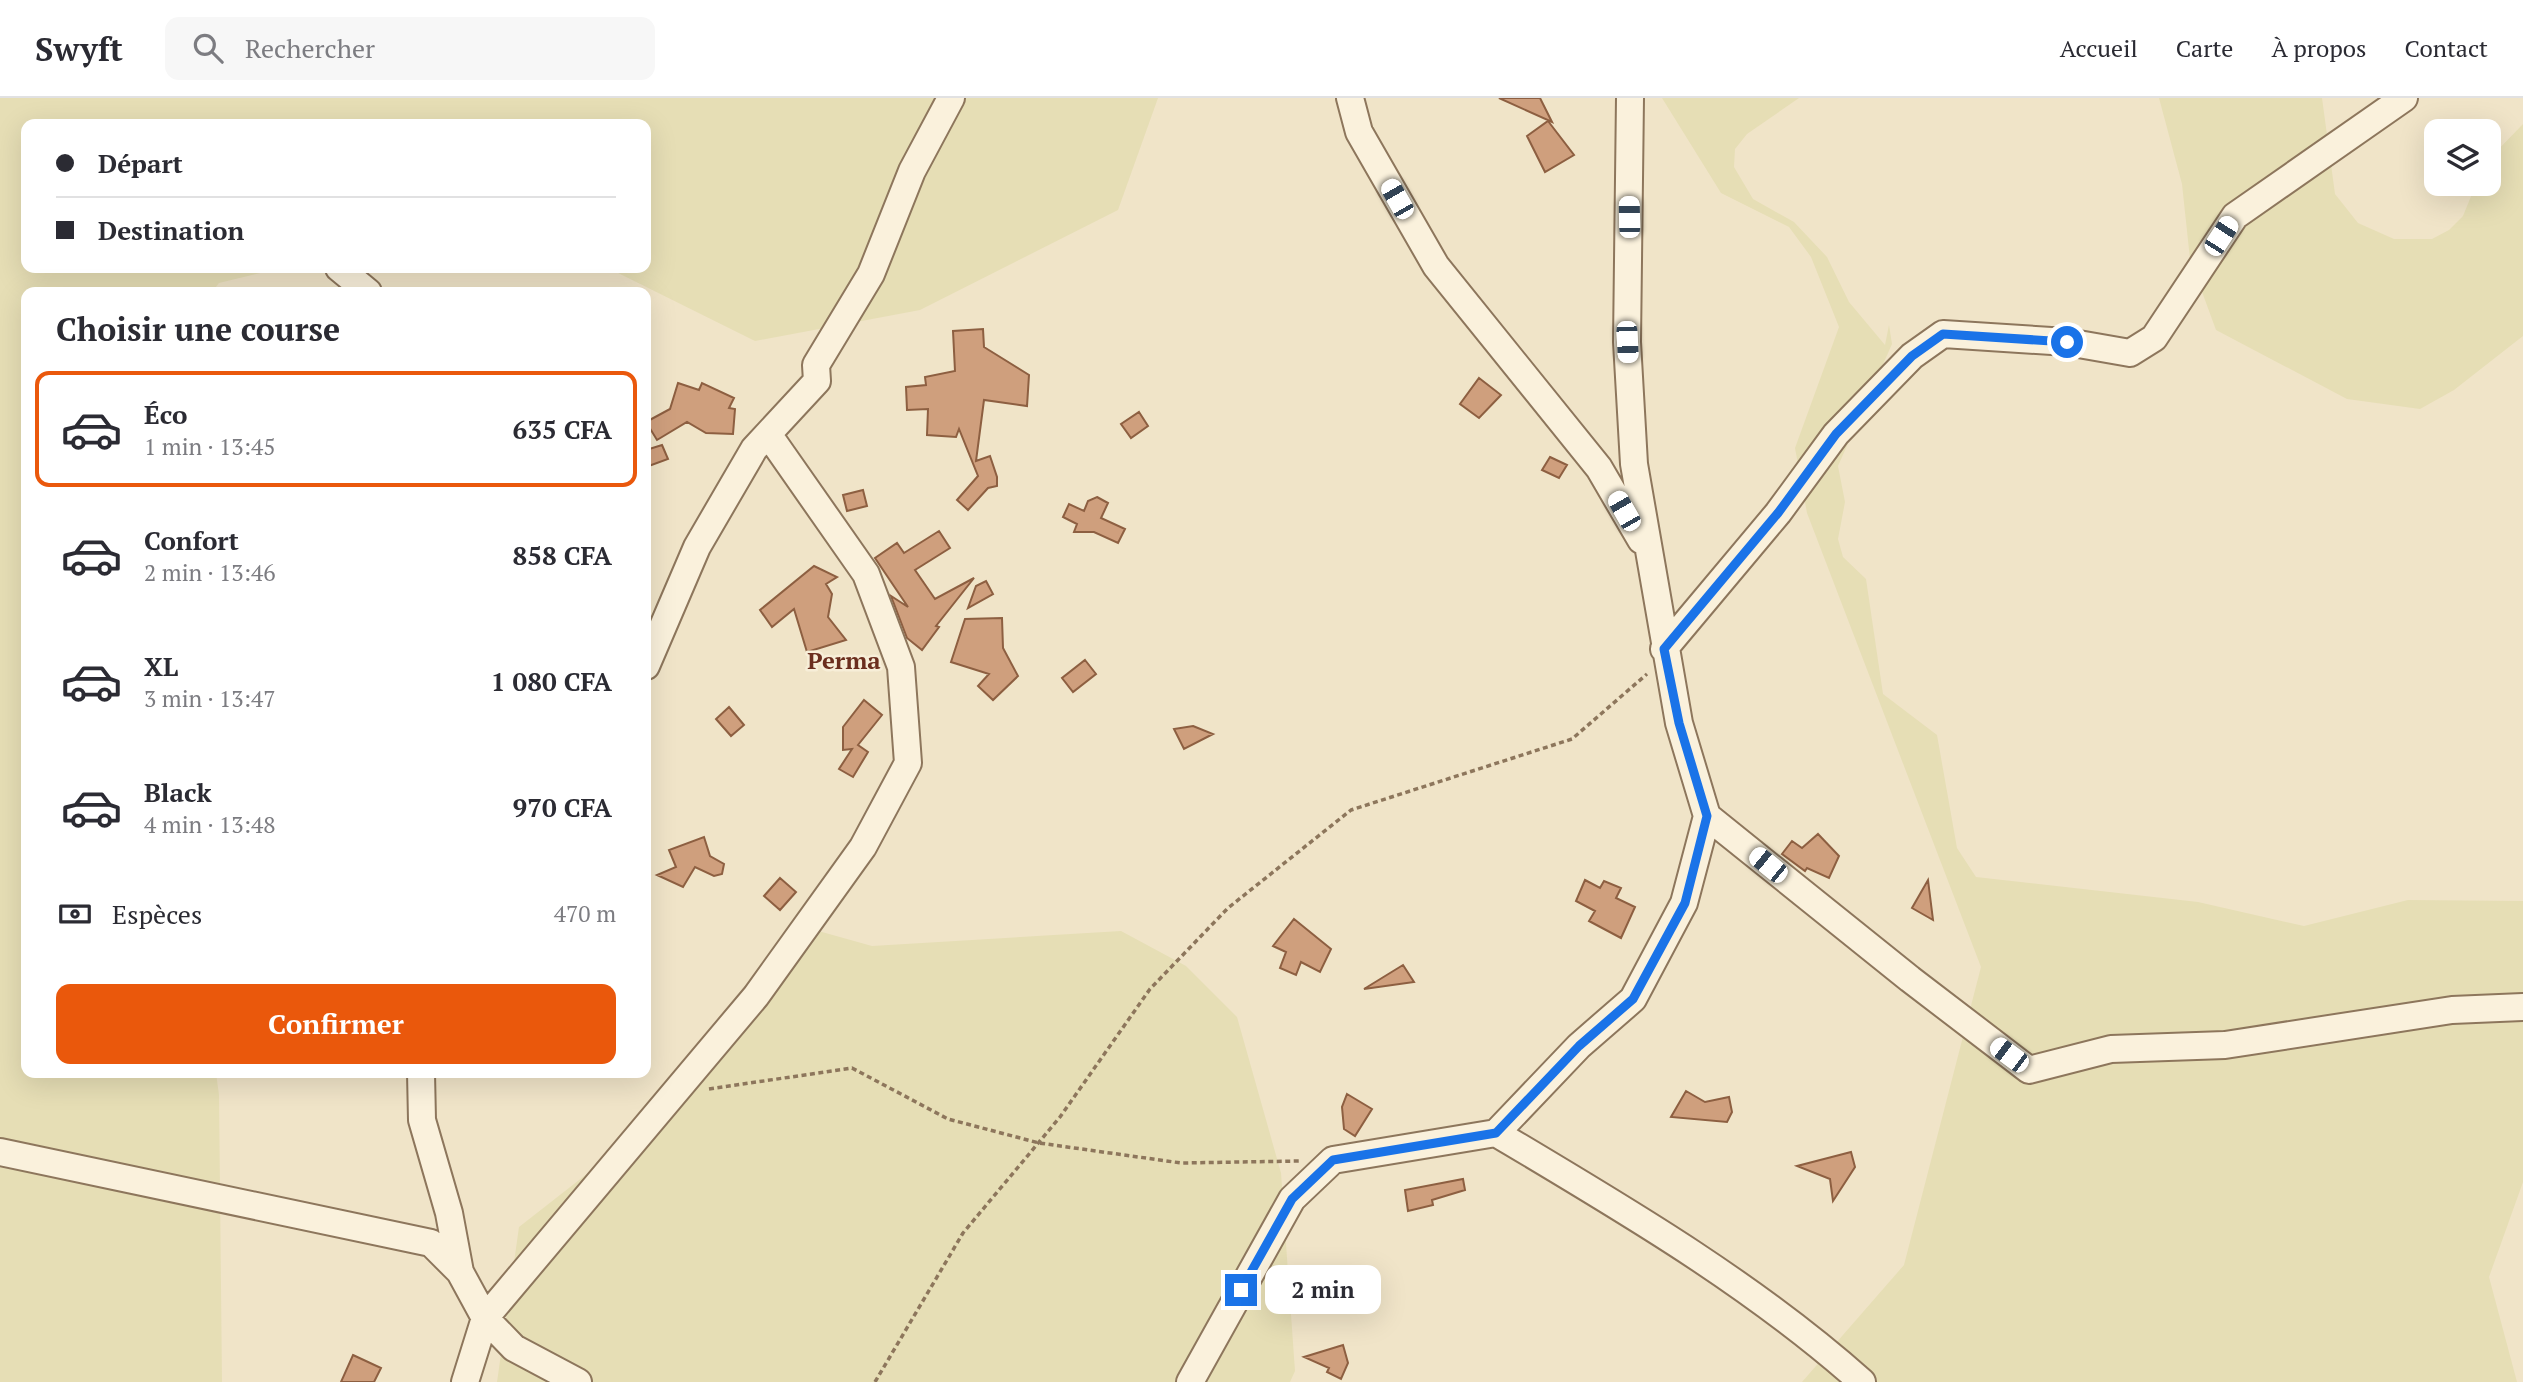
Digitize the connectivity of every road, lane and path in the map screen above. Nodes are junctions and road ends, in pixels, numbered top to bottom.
1 (951, 98) edge
2 (1350, 98) edge
3 (1630, 98) edge
4 (2404, 98) edge
5 (345, 273) edge
6 (362, 287) edge
7 (768, 434) junction
8 (1648, 554) junction
9 (1664, 649) junction
10 (651, 654) edge
11 (1707, 816) junction
12 (2523, 1007) edge
13 (421, 1078) edge
14 (672, 1094) junction
15 (1496, 1133) junction
16 (1039, 1143) junction
17 (0, 1152) edge
18 (1333, 1160) junction
19 (460, 1272) junction
20 (485, 1318) junction
21 (465, 1382) edge
22 (578, 1382) edge
23 (875, 1382) edge
24 (1190, 1382) edge
25 (1862, 1382) edge

1 - 7 street
2 - 8 street
3 - 8 street
4 - 9 street
5 - 6 street
7 - 10 street
7 - 14 street
8 - 9 street
9 - 11 street
9 - 16 path
11 - 12 street
11 - 15 street
13 - 19 street
14 - 16 path
14 - 20 street
15 - 18 street
15 - 25 street
16 - 18 path
16 - 23 path
17 - 19 street
18 - 24 street
19 - 20 street
20 - 21 street
20 - 22 street

